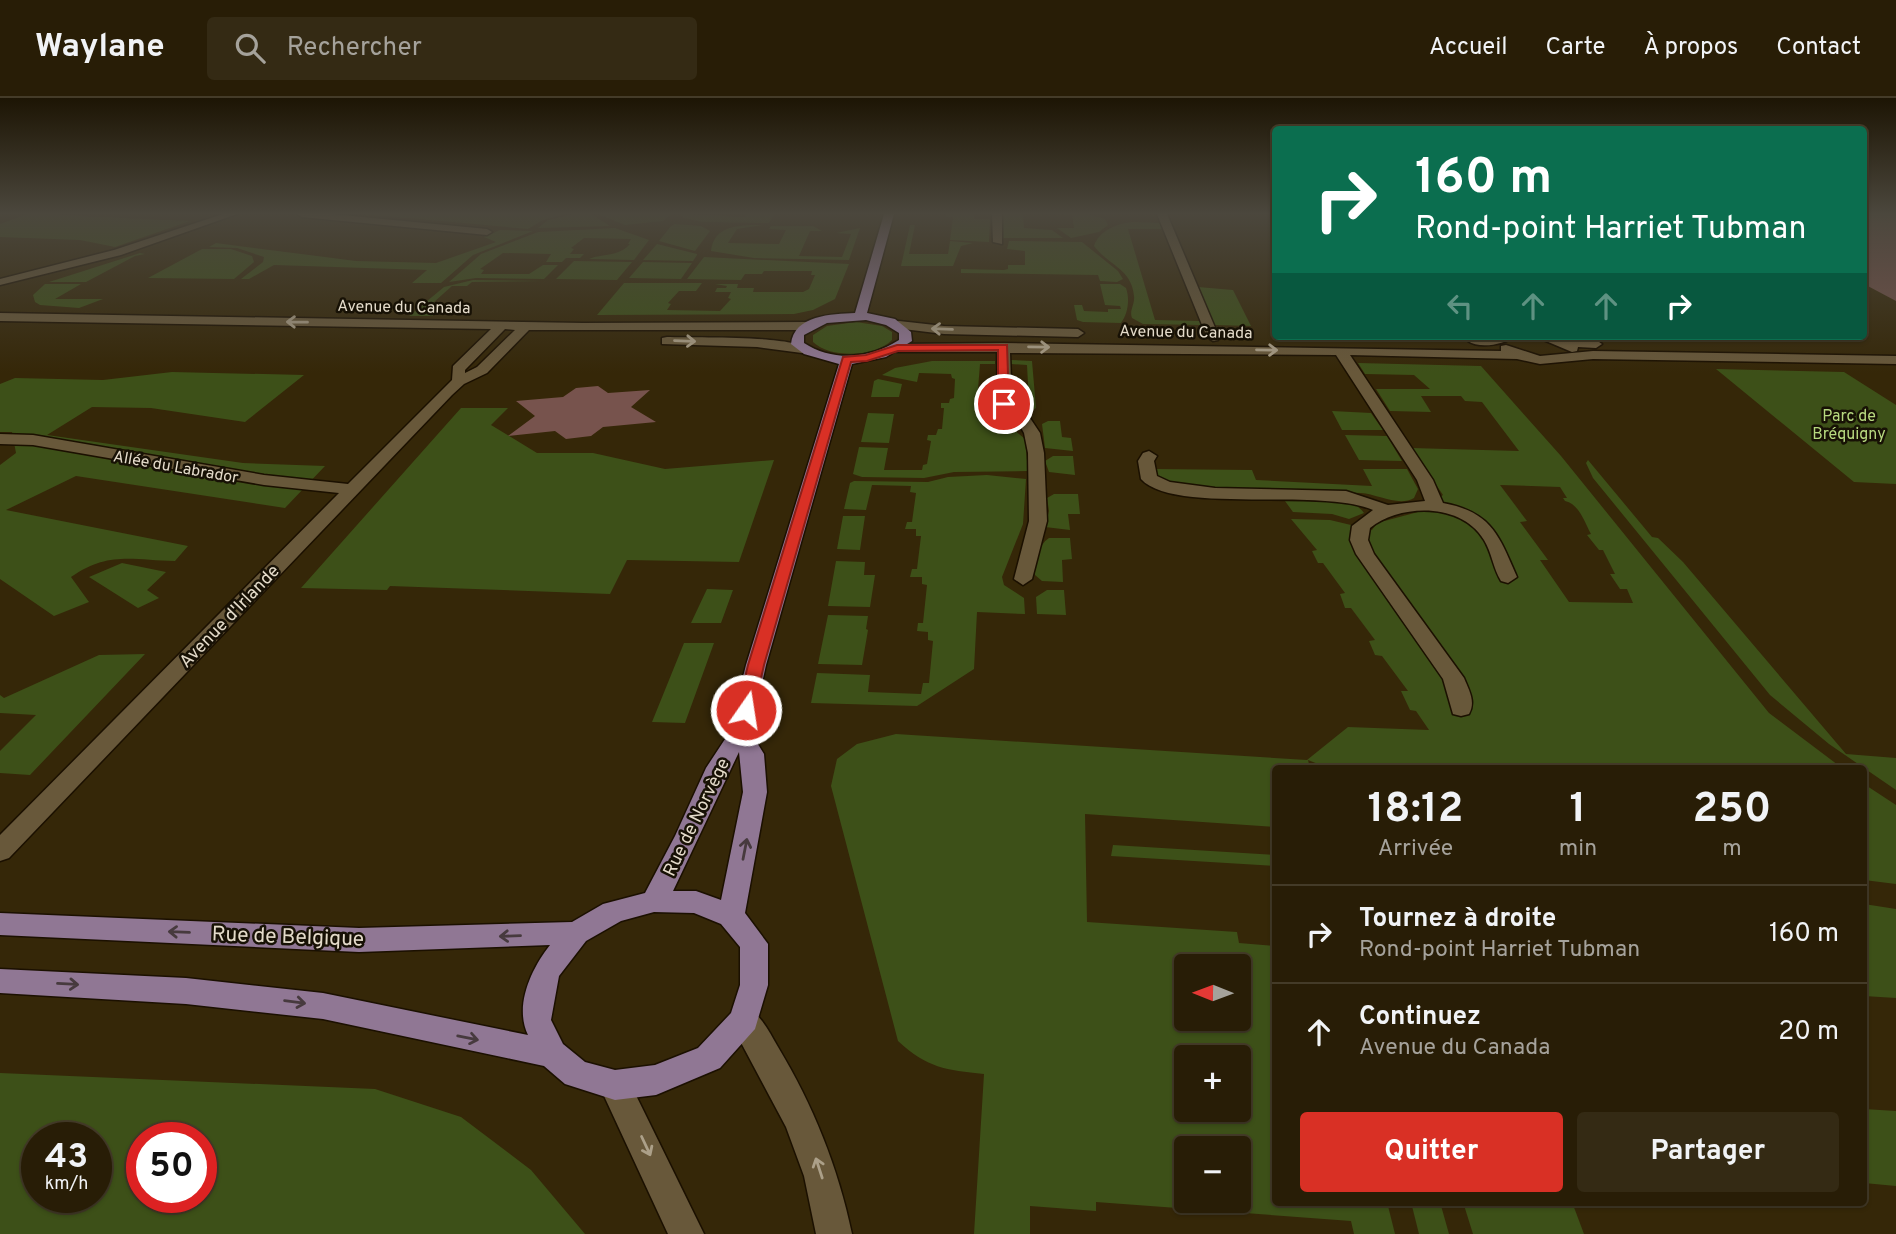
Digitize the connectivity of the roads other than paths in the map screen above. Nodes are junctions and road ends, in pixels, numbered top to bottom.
1 (67, 267) edge
2 (874, 267) edge
3 (1184, 267) edge
4 (53, 271) junction
5 (0, 282) edge
6 (0, 292) edge
7 (860, 316) junction
8 (0, 317) edge
9 (501, 326) junction
10 (526, 326) junction
11 (807, 326) junction
12 (899, 326) junction
13 (0, 329) edge
14 (1086, 334) dead end
15 (1149, 335) dead end
16 (490, 337) junction
17 (515, 337) junction
18 (1213, 337) junction
19 (1272, 337) edge
20 (1505, 340) edge
21 (1556, 340) edge
22 (1563, 342) junction
23 (1003, 347) junction
24 (897, 348) junction
25 (802, 349) junction
26 (1896, 349) edge
27 (1340, 351) junction
28 (1516, 355) junction
29 (1574, 357) junction
30 (847, 359) junction
31 (1896, 360) edge
32 (459, 381) junction
33 (0, 439) edge
34 (1149, 456) dead end
35 (353, 489) junction
36 (1436, 506) junction
37 (1388, 511) junction
38 (1508, 577) dead end
39 (1023, 579) dead end
40 (1461, 709) dead end
41 (740, 733) junction
42 (0, 851) edge
43 (654, 901) junction
44 (731, 916) junction
45 (0, 924) edge
46 (576, 933) junction
47 (0, 981) edge
48 (744, 1020) junction
49 (552, 1054) junction
50 (615, 1085) junction
51 (686, 1234) edge
52 (834, 1234) edge

1 - 4 street
2 - 7 main road
3 - 18 street
4 - 5 street
4 - 6 street
7 - 11 main road
7 - 12 main road
9 -> 8 street, Avenue du Canada
9 - 10 street, Avenue du Canada
9 - 16 street, Avenue d'Irlande
10 - 11 street, Avenue du Canada
10 - 17 street, Avenue d'Irlande
11 - 25 main road
14 -> 12 street
12 - 24 main road
13 - 16 street, Avenue du Canada
15 - 18 street, Avenue du Canada
16 - 17 street, Avenue du Canada
16 - 32 street, Avenue d'Irlande
17 -> 25 street, Avenue du Canada
17 - 32 street, Avenue d'Irlande
18 - 19 street, Avenue du Canada
20 - 28 street
21 - 22 street
22 - 26 street
22 - 29 street
23 - 24 street, Avenue du Canada
23 -> 27 street, Avenue du Canada
23 - 39 street
24 - 30 main road
25 - 30 main road
27 - 28 street, Avenue du Canada
27 - 36 street
28 - 29 street, Avenue du Canada
29 - 31 street
30 - 41 main road, Rue de Norvège
32 - 35 street, Avenue d'Irlande
33 - 35 street, Allée du Labrador
34 - 37 street
35 - 42 street, Avenue d'Irlande
36 - 37 street
36 - 38 street
37 - 40 street
41 - 43 main road, Rue de Norvège
44 -> 41 main road, Rue de Norvège
43 - 44 main road
43 - 46 main road
44 - 48 main road
46 -> 45 main road, Rue de Belgique
46 - 49 main road
47 -> 49 main road
48 - 50 main road
52 -> 48 street
49 - 50 main road
50 -> 51 street

